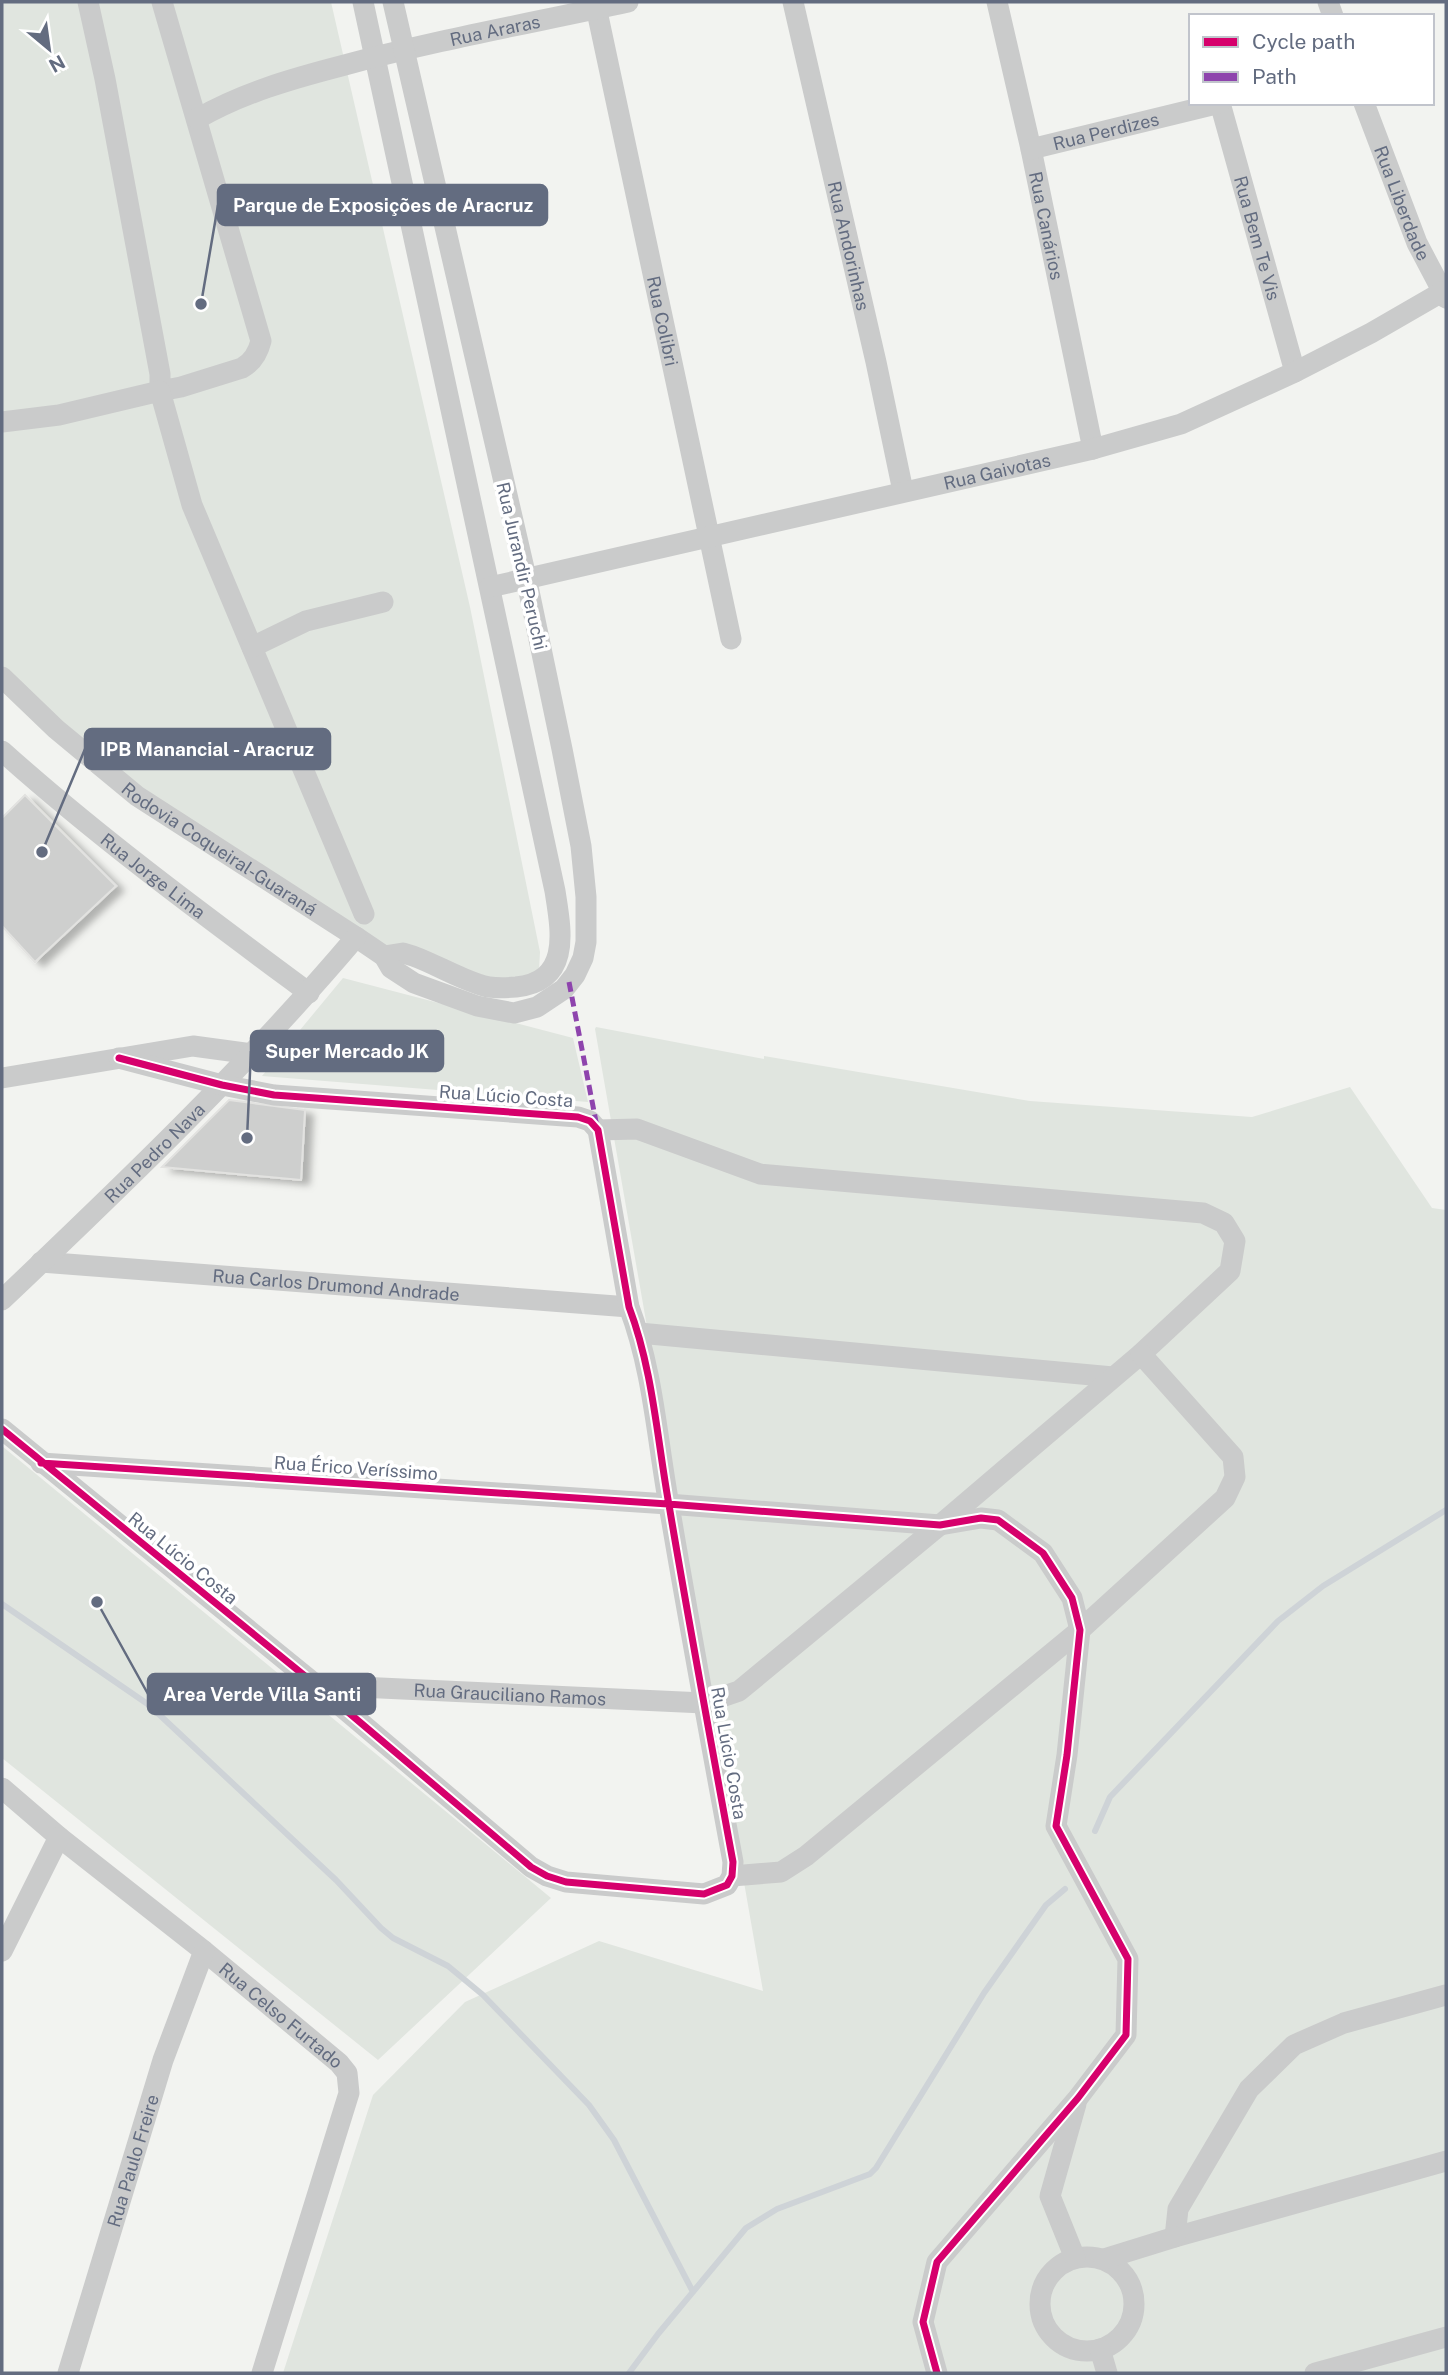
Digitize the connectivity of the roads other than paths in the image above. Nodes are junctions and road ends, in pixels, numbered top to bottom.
1 (88, 2) edge
2 (162, 2) edge
3 (363, 2) edge
4 (393, 2) edge
5 (628, 2) edge
6 (793, 2) edge
7 (997, 2) edge
8 (596, 5) edge
9 (404, 49) junction
10 (376, 56) junction
11 (1212, 105) edge
12 (1221, 105) edge
13 (1365, 105) edge
14 (197, 119) junction
15 (1031, 149) junction
16 (1444, 295) edge
17 (1295, 372) junction
18 (160, 391) junction
19 (2, 422) edge
20 (1093, 449) junction
21 (903, 492) junction
22 (710, 536) junction
23 (526, 577) junction
24 (489, 587) junction
25 (383, 602) dead end
26 (731, 639) dead end
27 (252, 647) junction
28 (2, 677) edge
29 (2, 751) edge
30 (364, 914) dead end
31 (356, 937) junction
32 (384, 956) junction
33 (431, 990) joint
34 (309, 993) junction
35 (252, 1054) junction
36 (119, 1058) junction
37 (2, 1078) edge
38 (222, 1085) junction
39 (598, 1130) junction
40 (41, 1262) junction
41 (2, 1300) edge
42 (629, 1307) junction
43 (639, 1333) junction
44 (1141, 1354) junction
45 (1113, 1377) junction
46 (2, 1429) edge
47 (41, 1463) junction
48 (668, 1504) junction
49 (940, 1525) junction
50 (1080, 1630) junction
51 (316, 1685) junction
52 (704, 1703) junction
53 (2, 1788) edge
54 (59, 1837) junction
55 (732, 1876) junction
56 (2, 1951) edge
57 (204, 1951) junction
58 (1446, 1995) edge
59 (1078, 2098) junction
60 (1446, 2161) edge
61 (1175, 2237) junction
62 (1075, 2258) junction
63 (1104, 2259) junction
64 (1446, 2337) edge
65 (1100, 2349) junction
66 (68, 2373) edge
67 (262, 2373) edge
68 (937, 2373) edge
69 (1107, 2373) edge
70 (1315, 2373) edge

1 - 18 street
2 - 14 street
3 - 10 street, Rua Jurandir Peruchi
4 - 9 street, Rua Jurandir Peruchi
5 - 8 street, Rua Araras
6 - 21 street, Rua Andorinhas
7 - 15 street, Rua Canários
8 - 9 street, Rua Araras
8 - 22 street, Rua Colibri
9 - 10 street, Rua Araras
9 - 23 street, Rua Jurandir Peruchi
10 - 14 street, Rua Araras
10 - 24 street, Rua Jurandir Peruchi
11 - 15 street, Rua Perdizes
12 - 17 street, Rua Bem Te Vis
13 - 16 street, Rua Liberdade
14 - 18 street
15 - 20 street, Rua Canários
16 - 17 street, Rua Gaivotas
17 - 20 street, Rua Gaivotas
18 - 19 street
18 - 27 street
20 - 21 street, Rua Gaivotas
21 - 22 street, Rua Gaivotas
22 - 23 street, Rua Gaivotas
22 - 26 street, Rua Colibri
23 - 24 street, Rua Gaivotas
23 - 33 street, Rua Jurandir Peruchi
24 - 32 street, Rua Jurandir Peruchi
25 - 27 street
27 - 30 street
28 - 31 street, Rodovia Coqueiral-Guaraná
29 - 34 street, Rua Jorge Lima
31 - 32 street, Rodovia Coqueiral-Guaraná
31 - 34 street, Rua Pedro Nava
32 - 33 street, Rodovia Coqueiral-Guaraná
34 - 35 street, Rua Pedro Nava
35 - 36 street
35 - 38 street, Rua Pedro Nava
36 - 37 street
36 - 38 street, Rua Lúcio Costa
38 - 39 street, Rua Lúcio Costa
38 - 40 street, Rua Pedro Nava
39 - 42 street, Rua Lúcio Costa
39 - 44 street
40 - 41 street, Rua Pedro Nava
40 - 42 street, Rua Carlos Drumond Andrade
42 - 43 street, Rua Lúcio Costa
43 - 45 street
43 - 48 street, Rua Lúcio Costa
44 - 45 street
44 - 50 street
45 - 49 street
46 - 47 street, Rua Lúcio Costa
47 - 48 street, Rua Érico Veríssimo
47 - 51 street, Rua Lúcio Costa
48 - 49 street, Rua Érico Veríssimo
48 - 52 street, Rua Lúcio Costa
49 - 50 street, Rua Érico Veríssimo
49 - 52 street
50 - 55 street
50 - 59 street
51 - 52 street, Rua Grauciliano Ramos
51 - 55 street, Rua Lúcio Costa
52 - 55 street, Rua Lúcio Costa
53 - 54 street, Rua Celso Furtado
54 - 56 street
54 - 57 street, Rua Celso Furtado
57 - 66 street, Rua Paulo Freire
57 - 67 street, Rua Celso Furtado
58 - 61 street
59 - 62 street
59 - 68 street
60 - 61 street
61 - 63 street
62 - 63 street
62 - 65 street
63 - 65 street
64 - 70 street
65 - 69 street

